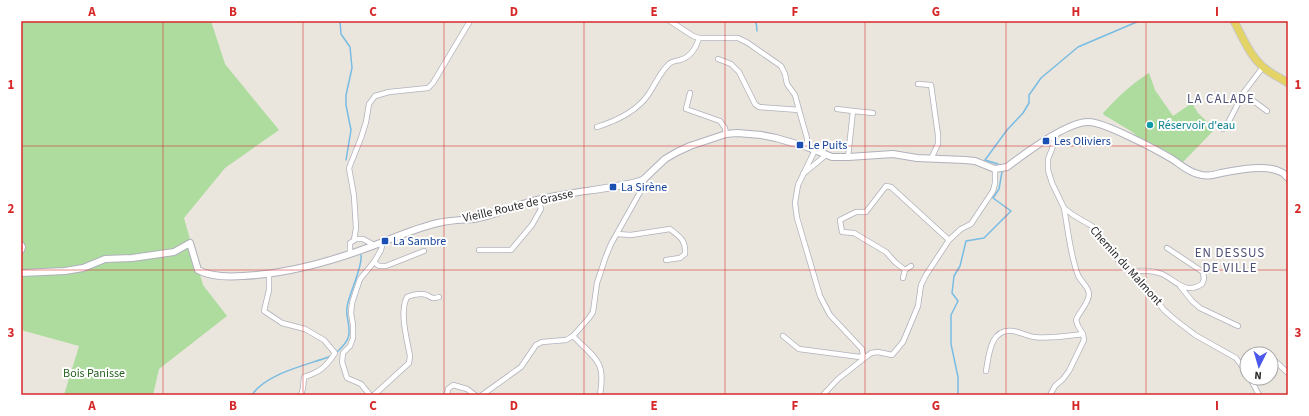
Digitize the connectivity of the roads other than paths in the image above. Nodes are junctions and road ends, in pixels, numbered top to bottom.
1 (470, 21) edge
2 (670, 21) edge
3 (1234, 21) edge
4 (699, 38) junction
5 (718, 59) dead end
6 (1263, 67) junction
7 (1288, 83) edge
8 (918, 84) dead end
9 (690, 93) dead end
10 (1244, 94) junction
11 (837, 109) dead end
12 (800, 110) junction
13 (853, 111) junction
14 (1267, 111) dead end
15 (873, 113) dead end
16 (597, 127) dead end
17 (1223, 129) dead end
18 (726, 134) junction
19 (1055, 134) junction
20 (808, 147) junction
21 (814, 150) junction
22 (826, 155) junction
23 (848, 157) junction
24 (931, 159) junction
25 (995, 169) junction
26 (802, 176) junction
27 (1288, 178) edge
28 (644, 179) junction
29 (538, 199) junction
30 (1064, 208) junction
31 (356, 228) junction
32 (617, 234) junction
33 (361, 239) junction
34 (354, 240) junction
35 (949, 240) junction
36 (383, 242) junction
37 (21, 245) edge
38 (374, 245) junction
39 (1167, 248) dead end
40 (21, 250) edge
41 (479, 250) dead end
42 (424, 251) dead end
43 (350, 253) junction
44 (666, 260) dead end
45 (374, 262) junction
46 (911, 266) dead end
47 (905, 270) junction
48 (1130, 272) junction
49 (21, 273) edge
50 (269, 274) junction
51 (903, 278) dead end
52 (1177, 283) junction
53 (439, 297) dead end
54 (1238, 326) dead end
55 (1083, 334) junction
56 (573, 336) junction
57 (783, 336) dead end
58 (1239, 362) edge
59 (1279, 364) edge
60 (986, 371) dead end
61 (1288, 373) edge
62 (1254, 386) edge
63 (301, 395) edge
64 (370, 395) edge
65 (374, 395) edge
66 (447, 395) edge
67 (475, 395) edge
68 (482, 395) edge
69 (600, 395) edge
70 (823, 395) edge
71 (1050, 395) edge
72 (1259, 395) edge

1 - 31 street
2 - 4 street
3 - 6 main road
4 - 12 street
4 - 16 street
5 - 12 street
6 - 7 main road
6 - 10 street
8 - 24 street
9 - 18 street
10 - 14 street
10 - 17 street
11 - 13 street
12 - 20 street
13 - 15 street
13 - 23 street
18 - 20 street, Vieille Route de Grasse
18 - 28 street, Vieille Route de Grasse
19 - 25 street
19 - 27 street
19 - 30 street, Chemin du Malmont
20 - 21 street, Vieille Route de Grasse
21 - 22 street, Vieille Route de Grasse
21 - 26 street
22 - 23 street, Vieille Route de Grasse
22 - 26 street
23 - 24 street, Vieille Route de Grasse
24 - 25 street, Vieille Route de Grasse
25 - 35 street
26 - 57 street
28 - 29 street, Vieille Route de Grasse
28 - 32 street
29 - 36 street, Vieille Route de Grasse
29 - 41 street
30 - 48 street, Chemin du Malmont
30 - 55 street
31 - 33 street
31 - 34 street
32 - 44 street
32 - 56 street
33 - 34 street
33 - 38 street
34 - 43 street
35 - 47 street
35 - 70 street
36 - 38 street, Vieille Route de Grasse
36 - 45 street
37 - 40 street
38 - 43 street, Vieille Route de Grasse
39 - 52 street
42 - 45 street
43 - 50 street, Vieille Route de Grasse
45 - 64 street
46 - 47 street
47 - 51 street
48 - 52 street
48 - 58 street, Chemin du Malmont
49 - 50 street, Vieille Route de Grasse
50 - 63 street
52 - 54 street
53 - 65 street
55 - 60 street
55 - 71 street
56 - 68 street
56 - 69 street
59 - 61 street
62 - 72 street
66 - 67 street

